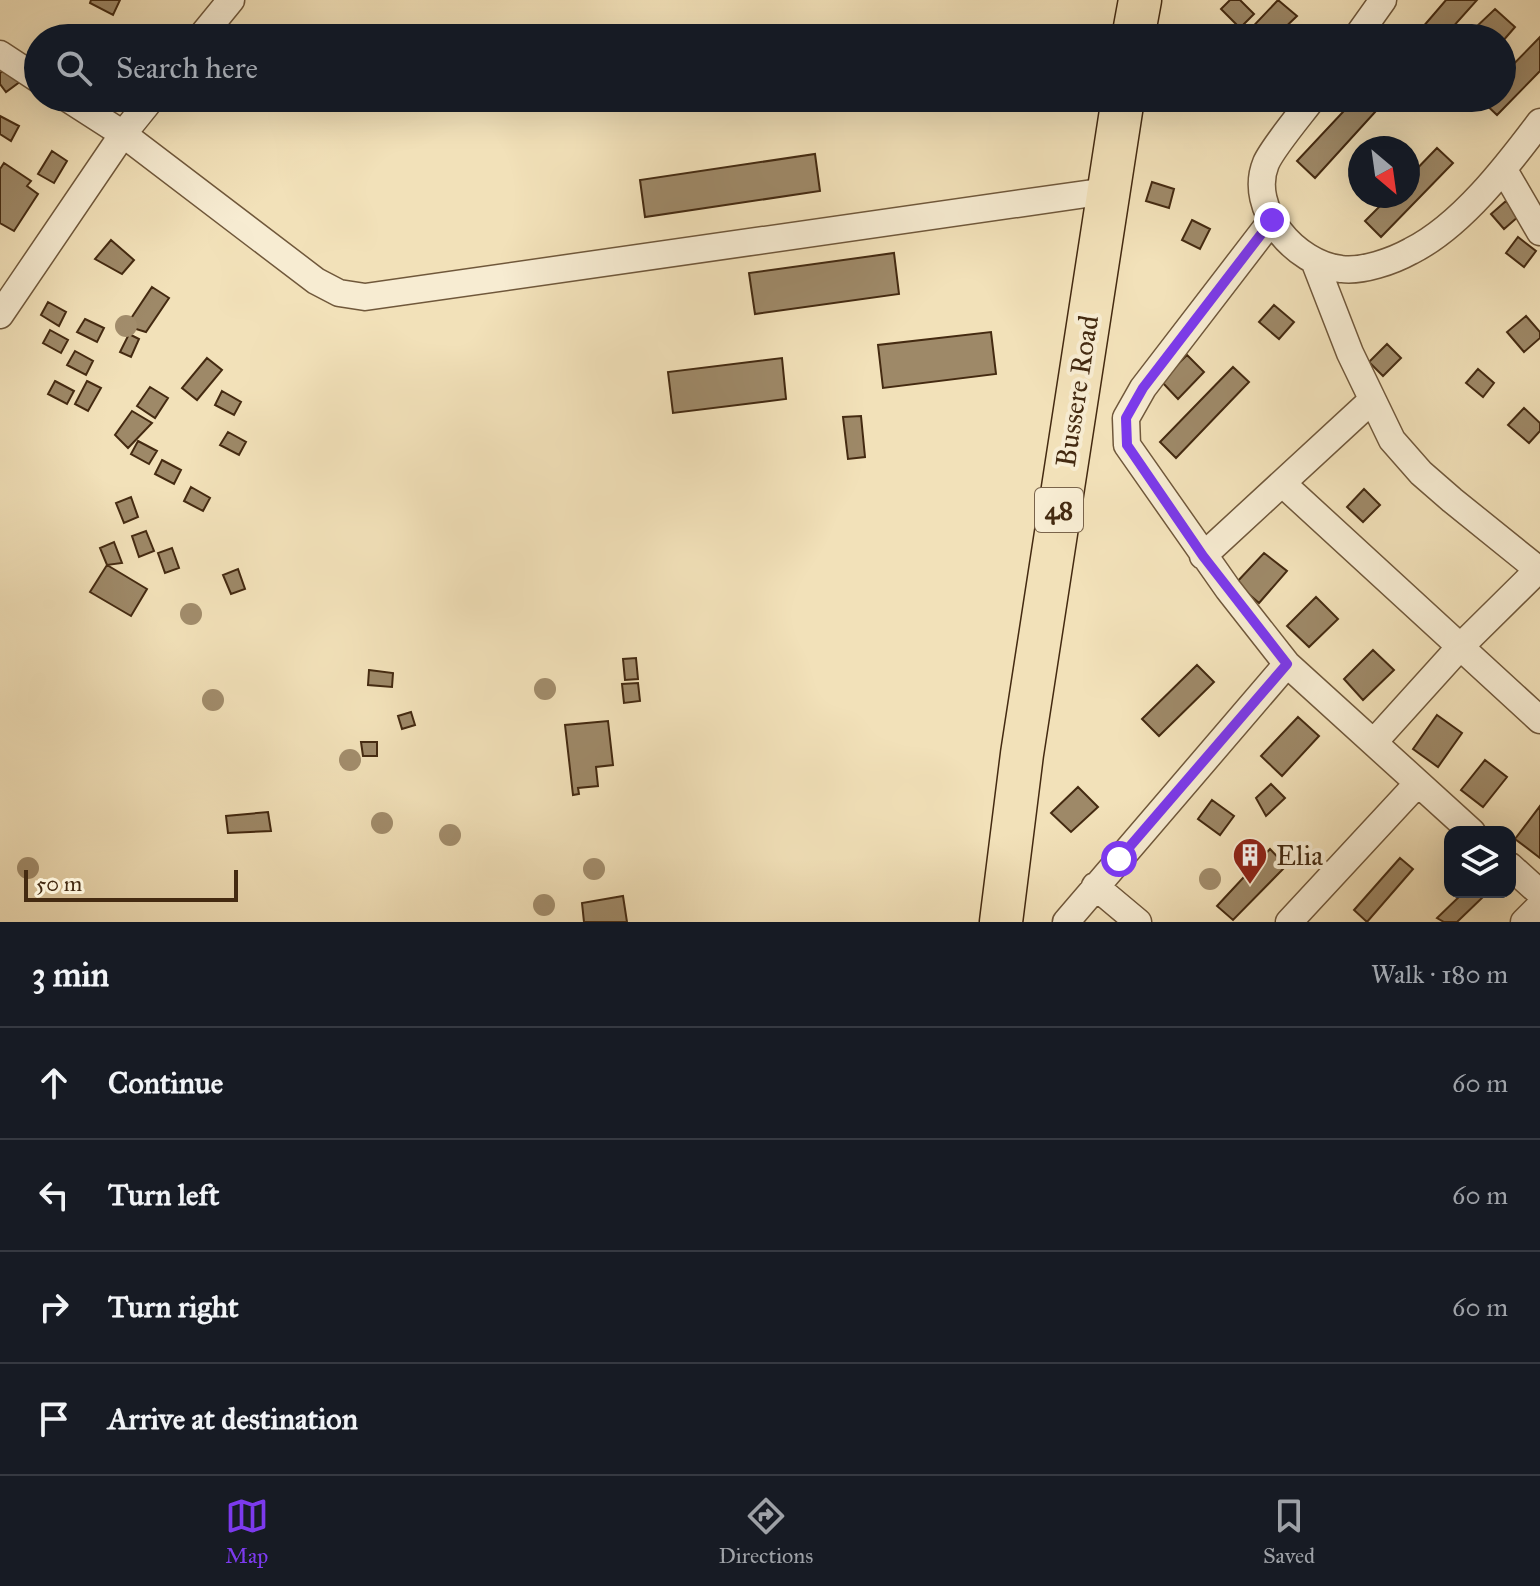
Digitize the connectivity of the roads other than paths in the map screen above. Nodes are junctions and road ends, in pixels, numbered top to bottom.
1 (231, 0) edge
2 (1140, 0) edge
3 (1383, 0) edge
4 (211, 24) edge
5 (1136, 24) edge
6 (1366, 24) edge
7 (0, 54) edge
8 (24, 70) edge
9 (89, 112) edge
10 (141, 112) edge
11 (1121, 112) edge
12 (1303, 112) edge
13 (1540, 122) edge
14 (123, 134) junction
15 (1504, 170) junction
16 (1107, 191) junction
17 (1272, 220) junction
18 (1540, 232) edge
19 (1315, 263) junction
20 (0, 315) edge
21 (1371, 401) junction
22 (1283, 484) junction
23 (1203, 556) junction
24 (1540, 570) edge
25 (1459, 648) junction
26 (1287, 664) junction
27 (1540, 720) edge
28 (1374, 742) junction
29 (1418, 783) junction
30 (1465, 826) edge
31 (1516, 871) edge
32 (1095, 886) junction
33 (1540, 893) edge
34 (1540, 906) edge
35 (1001, 922) edge
36 (1066, 922) edge
37 (1138, 922) edge
38 (1289, 922) edge
39 (1524, 922) edge

1 - 4 street
2 - 5 main road
3 - 6 street
7 - 8 street
9 - 14 street
10 - 14 street
11 - 16 main road, Bussere Road / 48
12 - 17 street
13 - 15 street
14 - 16 street
14 - 20 street
15 - 18 street
15 - 19 street
16 - 35 main road, Bussere Road / 48
17 - 19 street
17 - 23 street
19 - 21 street
21 - 22 street
21 - 24 street
22 - 23 street
22 - 25 street
23 - 26 street
24 - 25 street
25 - 27 street
25 - 28 street
26 - 28 street
26 - 32 street
28 - 29 street
29 - 30 street
29 - 38 street
31 - 33 street
32 - 36 street
32 - 37 street
34 - 39 street

